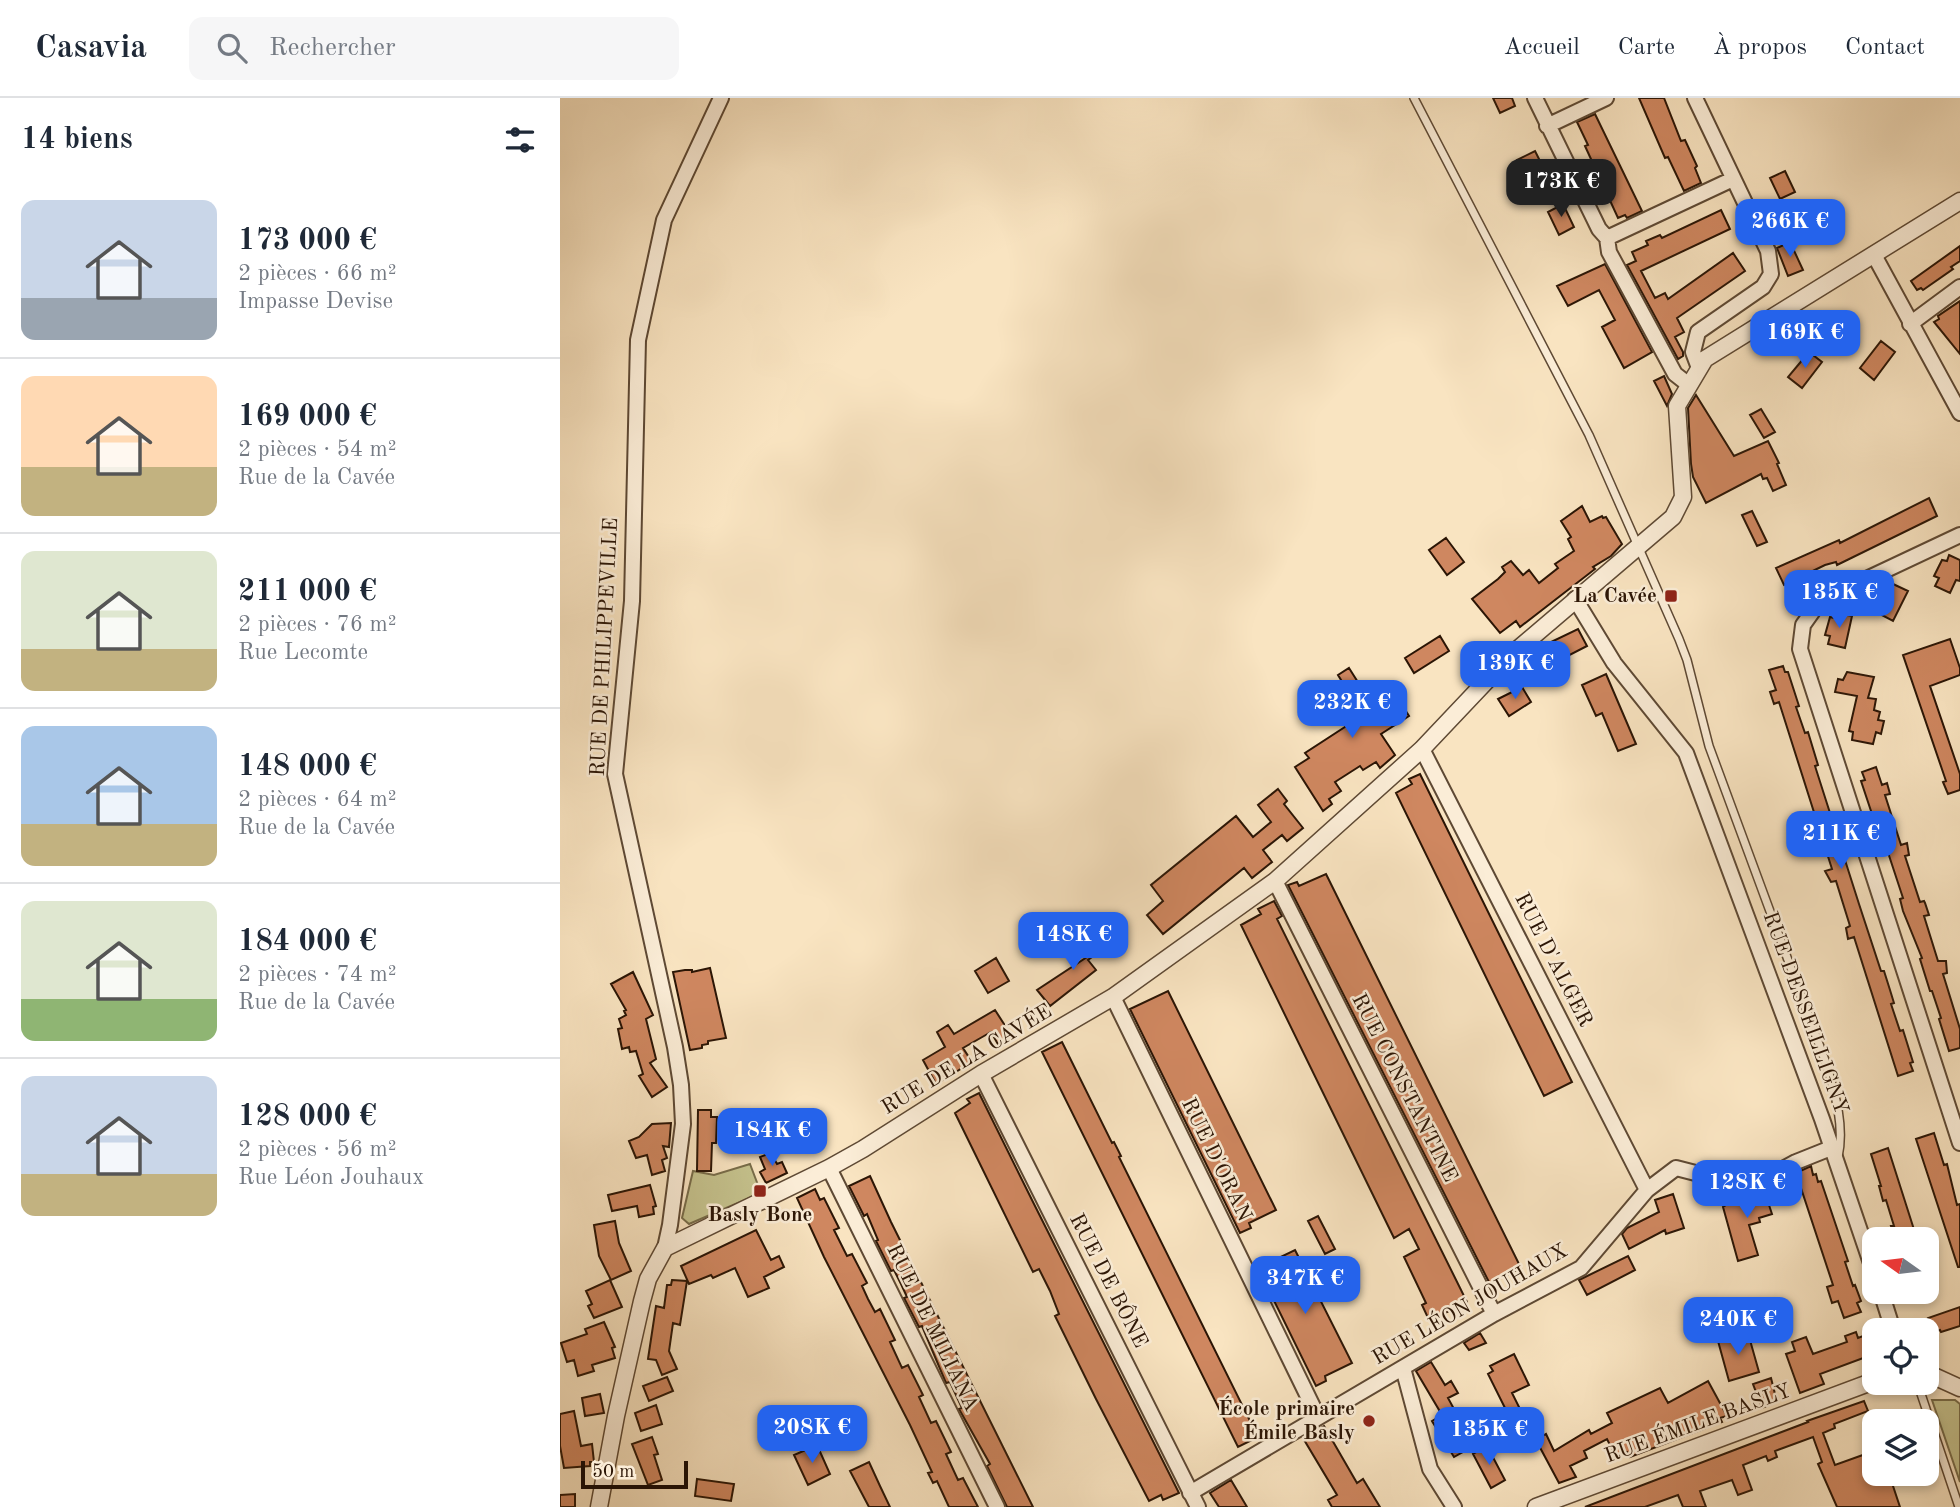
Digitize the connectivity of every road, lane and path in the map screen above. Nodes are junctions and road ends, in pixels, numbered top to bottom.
1 (721, 98) edge
2 (1414, 98) edge
3 (1535, 98) edge
4 (1606, 98) edge
5 (1695, 98) edge
6 (1547, 126) junction
7 (1733, 179) junction
8 (1960, 201) edge
9 (1607, 239) junction
10 (1874, 255) junction
11 (1960, 287) edge
12 (1910, 324) junction
13 (1699, 369) junction
14 (1689, 385) junction
15 (1960, 413) edge
16 (1960, 534) edge
17 (1637, 545) junction
18 (1575, 598) junction
19 (1422, 749) junction
20 (1275, 881) junction
21 (1113, 997) junction
22 (981, 1074) junction
23 (1954, 1102) edge
24 (1960, 1143) edge
25 (1834, 1155) junction
26 (829, 1168) junction
27 (1647, 1190) junction
28 (1862, 1237) edge
29 (665, 1248) junction
30 (1494, 1314) junction
31 (1403, 1368) junction
32 (1939, 1378) edge
33 (1862, 1385) edge
34 (1959, 1385) edge
35 (1921, 1395) edge
36 (1318, 1417) junction
37 (1190, 1493) junction
38 (599, 1507) edge
39 (997, 1507) edge
40 (1198, 1507) edge
41 (1454, 1507) edge
42 (1536, 1507) edge
43 (1959, 1507) edge

1 - 29 street, RUE DE PHILIPPEVILLE
2 - 17 lane
3 - 6 street
4 - 6 street
5 - 7 street
6 - 9 street
7 - 9 street
7 - 13 street
8 - 10 street, RUE DE LA CAVÉE
9 - 14 street
10 - 12 street
10 - 13 street, RUE DE LA CAVÉE
11 - 12 street
12 - 15 street
13 - 14 street, RUE DE LA CAVÉE
14 - 17 street, RUE DE LA CAVÉE
16 - 23 street
17 - 18 street, RUE DE LA CAVÉE
17 - 25 lane
18 - 19 street, RUE DE LA CAVÉE
18 - 25 street, RUE DESSEILLIGNY
19 - 20 street, RUE DE LA CAVÉE
19 - 27 street, RUE D'ALGER
20 - 21 street, RUE DE LA CAVÉE
20 - 30 street, RUE CONSTANTINE
21 - 22 street, RUE DE LA CAVÉE
21 - 36 street, RUE D'ORAN
22 - 26 street, RUE DE LA CAVÉE
22 - 37 street, RUE DE BÔNE
23 - 24 street
25 - 27 street, RUE LÉON JOUHAUX
25 - 28 street, RUE DESSEILLIGNY
26 - 29 street, RUE DE LA CAVÉE
26 - 39 street, RUE DE MILIANA
27 - 30 street, RUE LÉON JOUHAUX
29 - 38 street
30 - 31 street, RUE LÉON JOUHAUX
31 - 36 street, RUE LÉON JOUHAUX
31 - 41 street
32 - 34 street
33 - 42 street, RUE ÉMILE BASLY
35 - 43 lane
36 - 37 street, RUE LÉON JOUHAUX
37 - 40 street, RUE DE BÔNE

